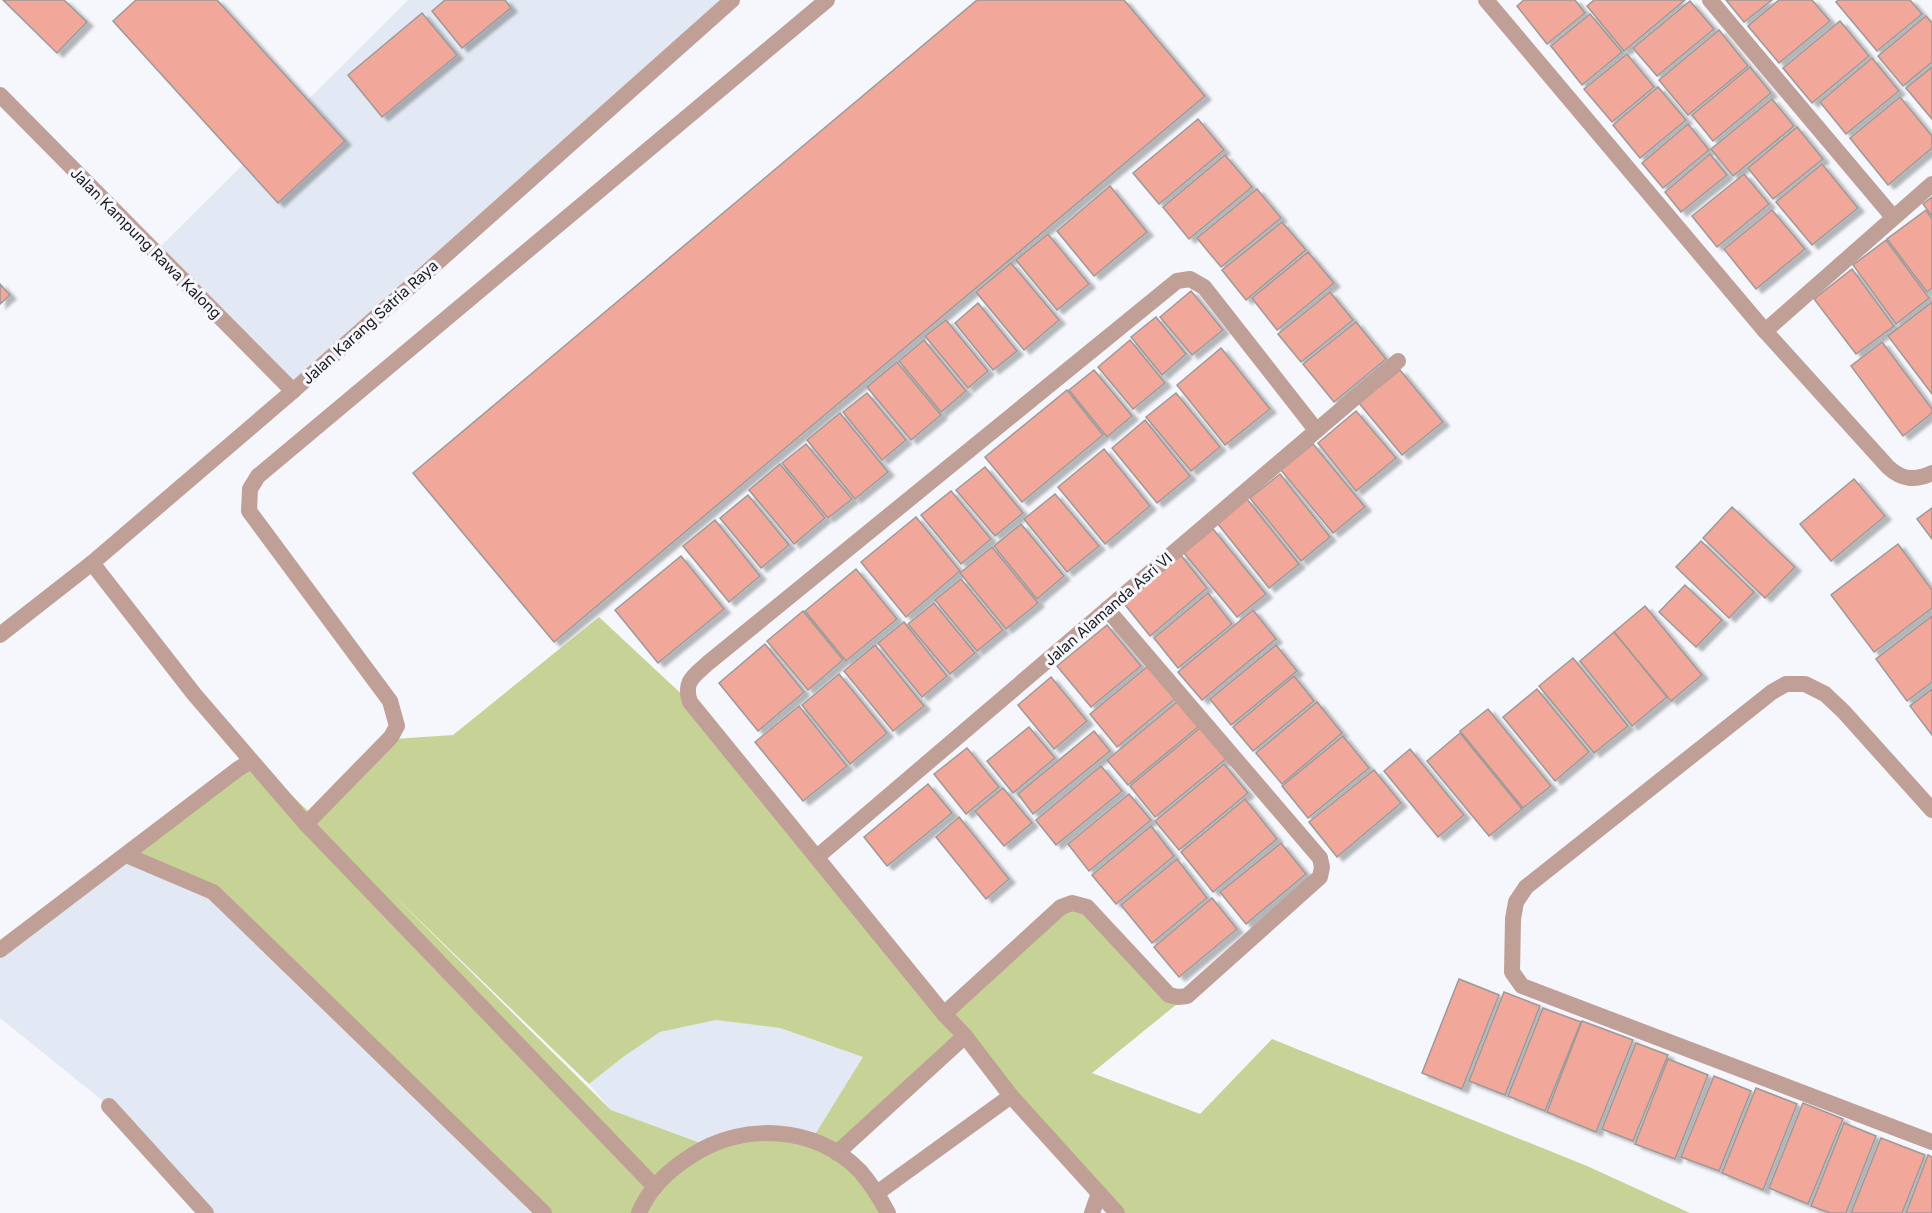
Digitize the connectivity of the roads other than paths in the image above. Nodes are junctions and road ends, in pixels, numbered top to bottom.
1 (732, 0) edge
2 (827, 0) edge
3 (1486, 0) edge
4 (1710, 0) edge
5 (0, 94) edge
6 (1932, 184) edge
7 (1893, 217) junction
8 (1765, 331) junction
9 (1398, 361) dead end
10 (293, 391) junction
11 (1316, 430) junction
12 (1932, 472) edge
13 (92, 563) junction
14 (1107, 609) junction
15 (0, 635) edge
16 (251, 760) junction
17 (1932, 810) edge
18 (306, 824) junction
19 (126, 855) junction
20 (817, 857) junction
21 (0, 950) edge
22 (944, 1014) junction
23 (965, 1036) junction
24 (1011, 1096) junction
25 (109, 1106) dead end
26 (1932, 1142) edge
27 (837, 1153) junction
28 (655, 1187) junction
29 (877, 1193) junction
30 (1099, 1193) junction
31 (206, 1213) edge
32 (544, 1213) edge
33 (639, 1213) edge
34 (888, 1213) edge
35 (1092, 1213) edge
36 (1117, 1213) edge

1 - 10 street, Jalan Karang Satria Raya
2 - 18 street
3 - 8 street
4 - 7 street
5 - 10 street, Jalan Kampung Rawa Kalong
6 - 7 street
7 - 8 street
8 - 12 street
9 - 11 street, Jalan Alamanda Asri VI
10 - 13 street, Jalan Karang Satria Raya
11 - 14 street, Jalan Alamanda Asri VI
11 - 20 street
13 - 15 street, Jalan Karang Satria Raya
13 - 16 street
14 - 20 street, Jalan Alamanda Asri VI
14 - 22 street
16 - 18 street
16 - 19 street
17 - 26 street
18 - 28 street
19 - 21 street
19 - 32 street
20 - 22 street
22 - 23 street
23 - 24 street
23 - 27 street
24 - 29 street
24 - 30 street
25 - 31 street
27 - 28 street
27 - 29 street
28 - 33 street
29 - 34 street
30 - 35 street
30 - 36 street

